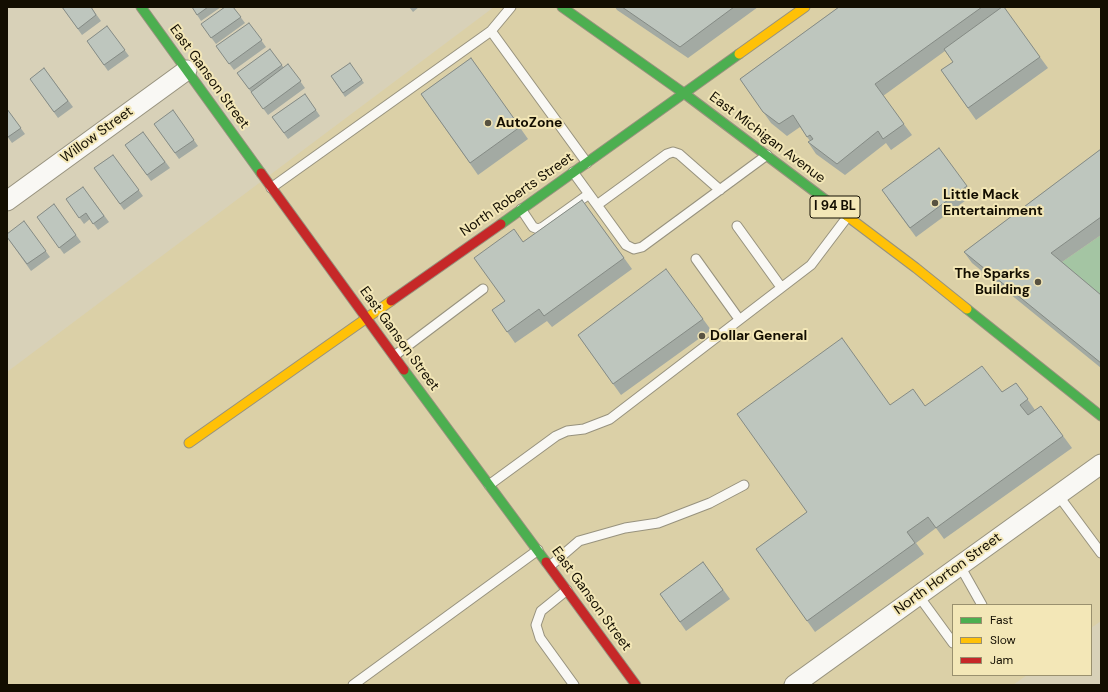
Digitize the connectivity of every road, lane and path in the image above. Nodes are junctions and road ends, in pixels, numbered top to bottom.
1 (141, 7) edge
2 (511, 7) edge
3 (562, 7) edge
4 (805, 7) edge
5 (491, 31) junction
6 (187, 70) junction
7 (685, 94) junction
8 (767, 155) junction
9 (587, 163) junction
10 (574, 172) junction
11 (271, 188) junction
12 (720, 190) junction
13 (589, 194) junction
14 (7, 201) edge
15 (597, 205) junction
16 (521, 209) junction
17 (848, 216) junction
18 (737, 226) dead end
19 (696, 259) dead end
20 (781, 287) junction
21 (483, 289) edge
22 (366, 319) junction
23 (740, 319) junction
24 (394, 356) junction
25 (1101, 416) edge
26 (189, 443) dead end
27 (1101, 464) edge
28 (489, 485) junction
29 (744, 485) dead end
30 (1058, 495) junction
31 (538, 550) junction
32 (1101, 553) edge
33 (550, 566) junction
34 (960, 566) junction
35 (567, 590) junction
36 (918, 595) junction
37 (981, 604) edge
38 (952, 641) edge
39 (353, 685) edge
40 (574, 685) edge
41 (636, 685) edge
42 (794, 685) edge

1 - 6 street, East Ganson Street
2 - 5 lane
3 - 7 street, East Michigan Avenue / I 94 BL
4 - 7 street, North Roberts Street
5 - 9 lane
5 - 11 lane
6 - 11 street, East Ganson Street
6 - 14 street, Willow Street
7 - 8 street, East Michigan Avenue / I 94 BL
7 - 9 street, North Roberts Street
8 - 12 lane
8 - 17 street, East Michigan Avenue / I 94 BL
9 - 10 street, North Roberts Street
10 - 13 lane
10 - 16 street, North Roberts Street
11 - 22 street, East Ganson Street
12 - 15 lane
12 - 15 lane
13 - 15 lane
13 - 16 lane
16 - 22 street, North Roberts Street
17 - 20 lane
17 - 25 street, East Michigan Avenue / I 94 BL
18 - 20 lane
19 - 23 lane
20 - 23 lane
21 - 24 lane
22 - 24 street, East Ganson Street
22 - 26 street, North Roberts Street
23 - 28 lane
24 - 28 street, East Ganson Street
27 - 30 street, North Horton Street
28 - 31 street, East Ganson Street
29 - 33 lane
30 - 32 lane
30 - 34 street, North Horton Street
31 - 33 street, East Ganson Street
31 - 39 lane
33 - 35 street, East Ganson Street
34 - 36 street, North Horton Street
34 - 37 lane
35 - 40 lane
35 - 41 street, East Ganson Street
36 - 38 lane
36 - 42 street, North Horton Street

